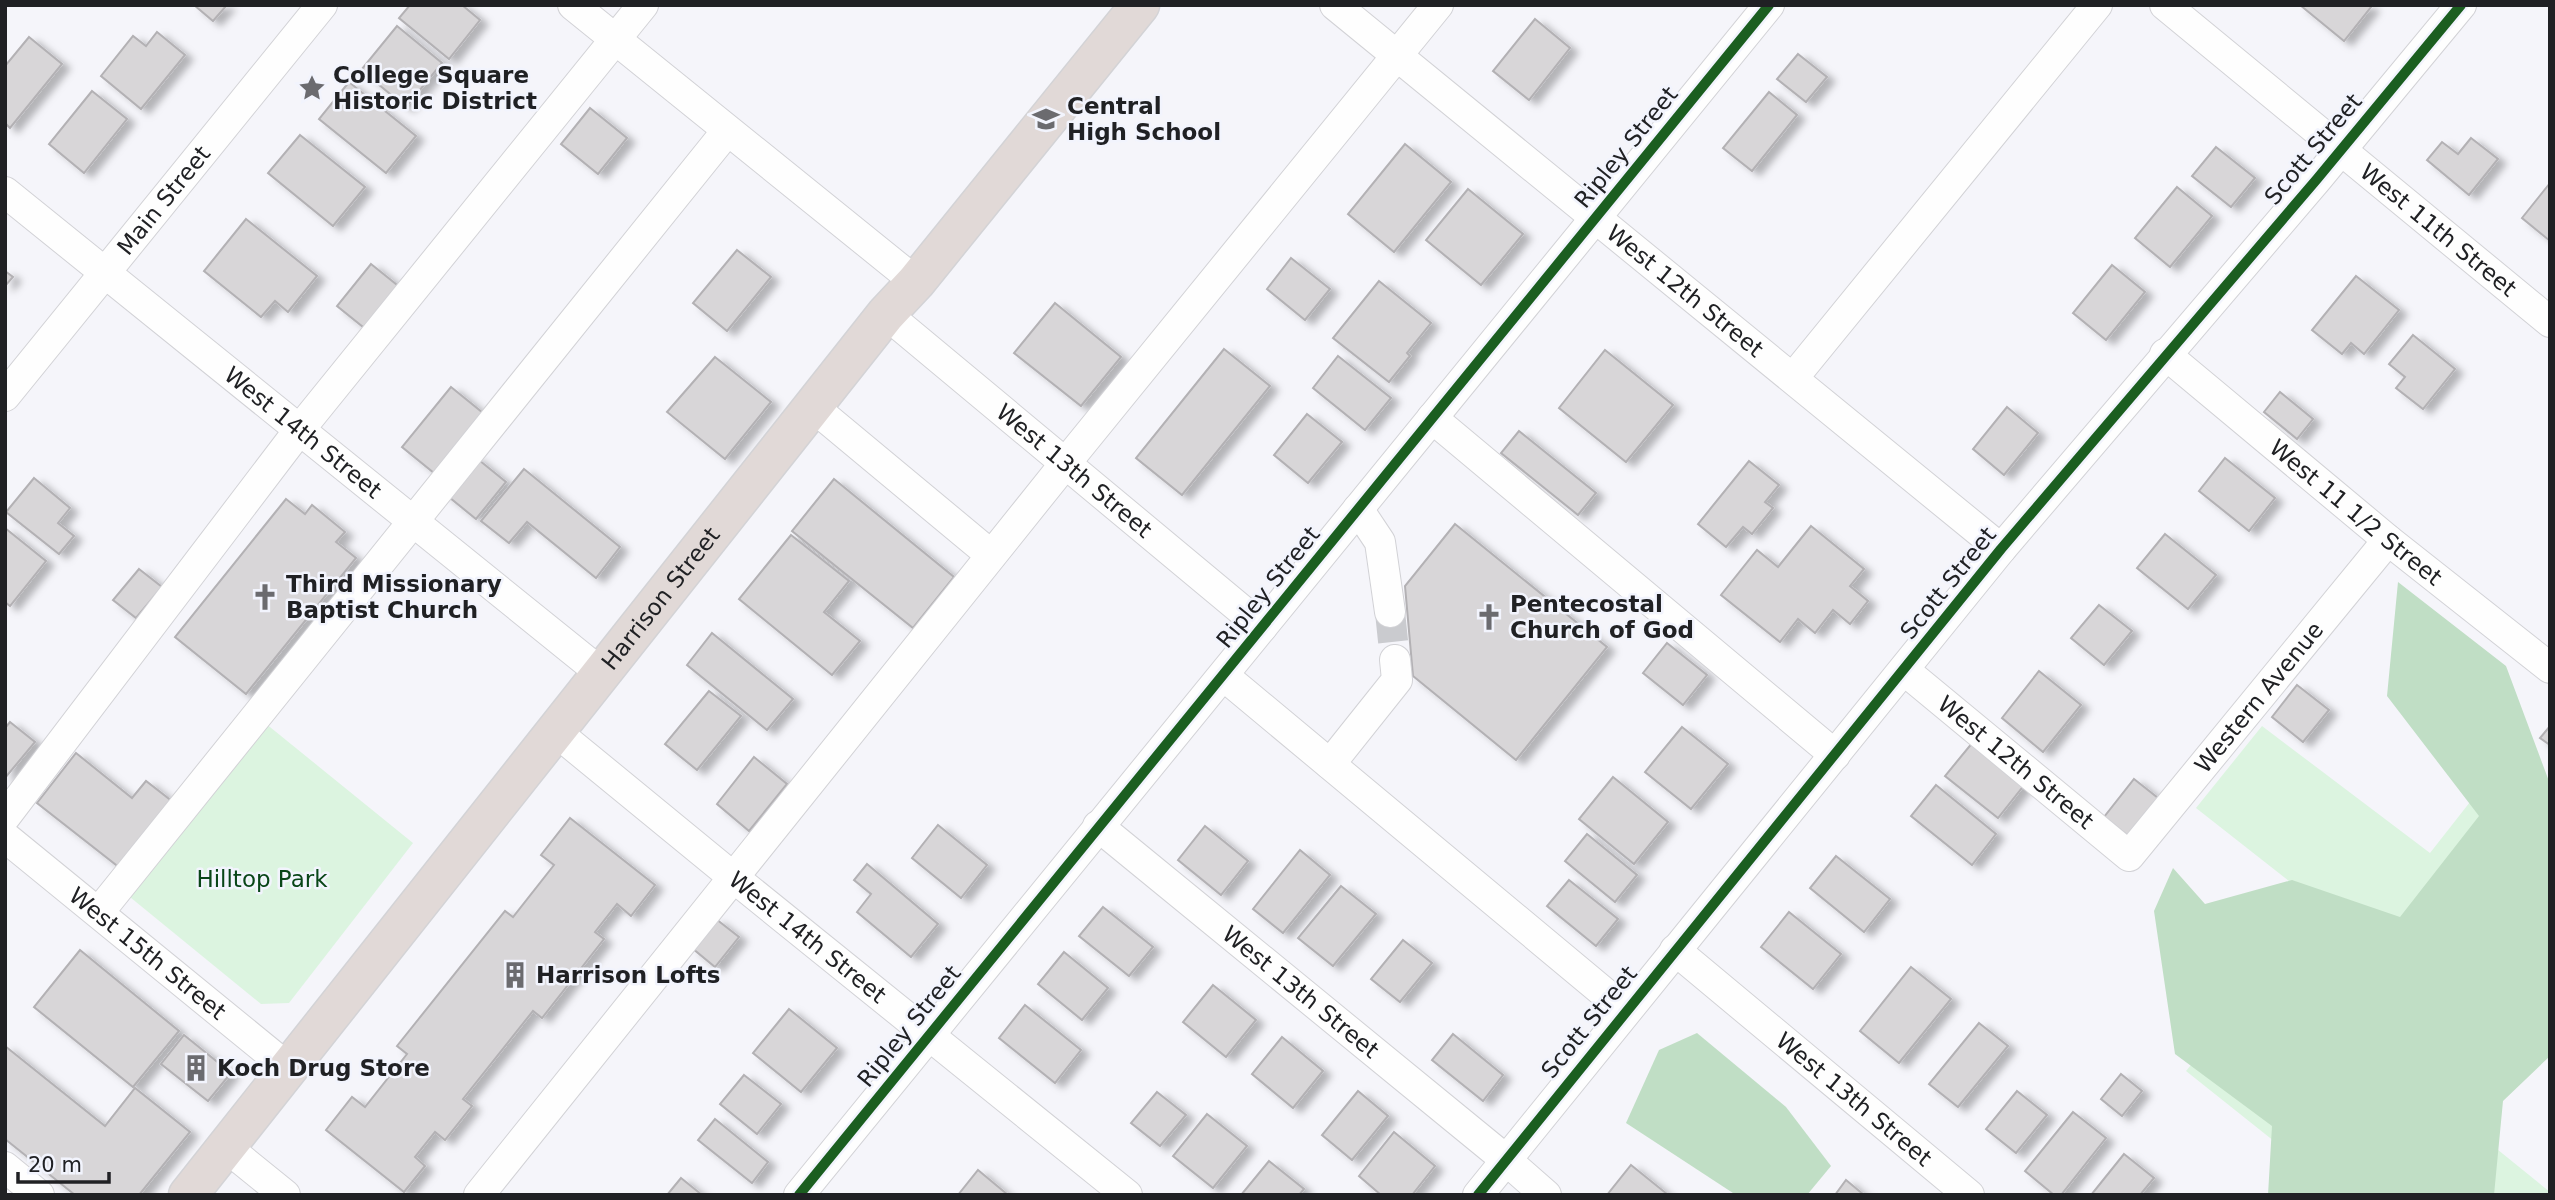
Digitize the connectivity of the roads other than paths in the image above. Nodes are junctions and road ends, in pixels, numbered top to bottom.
1 (322, 5) edge
2 (573, 5) edge
3 (643, 5) edge
4 (1140, 5) edge
5 (1335, 5) edge
6 (1437, 5) edge
7 (1769, 5) edge
8 (2097, 5) edge
9 (2165, 5) edge
10 (2461, 5) edge
11 (615, 39) junction
12 (1397, 55) junction
13 (727, 131) junction
14 (2340, 149) junction
15 (5, 192) edge
16 (1596, 217) junction
17 (106, 272) junction
18 (916, 282) junction
19 (886, 314) junction
20 (2550, 322) edge
21 (2165, 354) junction
22 (1793, 378) junction
23 (5, 396) edge
24 (813, 407) junction
25 (1432, 418) junction
26 (300, 429) junction
27 (1064, 465) junction
28 (1358, 509) junction
29 (413, 522) junction
30 (2388, 540) junction
31 (2001, 550) junction
32 (991, 555) junction
33 (1391, 612) tunnel mouth
34 (1262, 627) junction
35 (1395, 660) tunnel mouth
36 (2550, 668) edge
37 (1904, 670) junction
38 (601, 673) junction
39 (1224, 676) junction
40 (555, 731) junction
41 (1835, 755) junction
42 (1330, 764) junction
43 (5, 817) edge
44 (1098, 826) junction
45 (5, 837) edge
46 (2129, 856) joint
47 (733, 877) junction
48 (99, 912) junction
49 (1675, 950) junction
50 (1625, 1010) junction
51 (929, 1034) junction
52 (288, 1068) junction
53 (226, 1147) junction
54 (1505, 1159) junction
55 (5, 1167) edge
56 (39, 1195) edge
57 (188, 1195) edge
58 (285, 1195) edge
59 (479, 1195) edge
60 (799, 1195) edge
61 (1127, 1195) edge
62 (1478, 1195) edge
63 (1546, 1195) edge
64 (1969, 1195) edge

1 - 17 street, Main Street
2 - 11 street
3 - 11 street
4 - 18 highway, Harrison Street
5 - 12 street, West 12th Street
6 - 12 street
7 - 16 street, Ripley Street
8 - 22 street
9 - 14 street, West 11th Street
10 - 14 street, Scott Street
11 - 13 street
11 - 26 street
12 - 16 street, West 12th Street
12 - 27 street
13 - 18 street
13 - 29 street
14 - 20 street, West 11th Street
14 - 21 street, Scott Street
15 - 17 street, West 14th Street
16 - 22 street, West 12th Street
16 - 25 street, Ripley Street
17 - 23 street, Main Street
17 - 26 street, West 14th Street
18 - 19 highway, Harrison Street
19 - 24 highway, Harrison Street
19 - 27 street, West 13th Street
21 - 30 street, West 11 1/2 Street
21 - 31 street, Scott Street
22 - 31 street, West 12th Street
24 - 32 street
24 - 38 highway, Harrison Street
25 - 28 street, Ripley Street
25 - 41 street
26 - 29 street, West 14th Street
26 - 43 street
27 - 32 street
27 - 34 street, West 13th Street
28 - 33 street
28 - 34 street, Ripley Street
29 - 38 street, West 14th Street
29 - 48 street
30 - 36 street, West 11 1/2 Street
30 - 46 street, Western Avenue
31 - 37 street, Scott Street
32 - 47 street
34 - 39 street, Ripley Street
35 - 42 street
37 - 41 street, Scott Street
37 - 46 street, West 12th Street
38 - 40 highway, Harrison Street
39 - 42 street
39 - 44 street, Ripley Street
40 - 47 street, West 14th Street
40 - 52 highway, Harrison Street
41 - 49 street, Scott Street
42 - 50 street
44 - 51 street, Ripley Street
44 - 54 street, West 13th Street
45 - 48 street, West 15th Street
47 - 51 street, West 14th Street
47 - 59 street
48 - 52 street, West 15th Street
49 - 50 street, Scott Street
49 - 64 street, West 13th Street
50 - 54 street, Scott Street
51 - 60 street, Ripley Street
51 - 61 street, West 14th Street
52 - 53 highway, Harrison Street
53 - 57 highway, Harrison Street
53 - 58 street
54 - 62 street, Scott Street
54 - 63 street, West 13th Street
55 - 56 street

